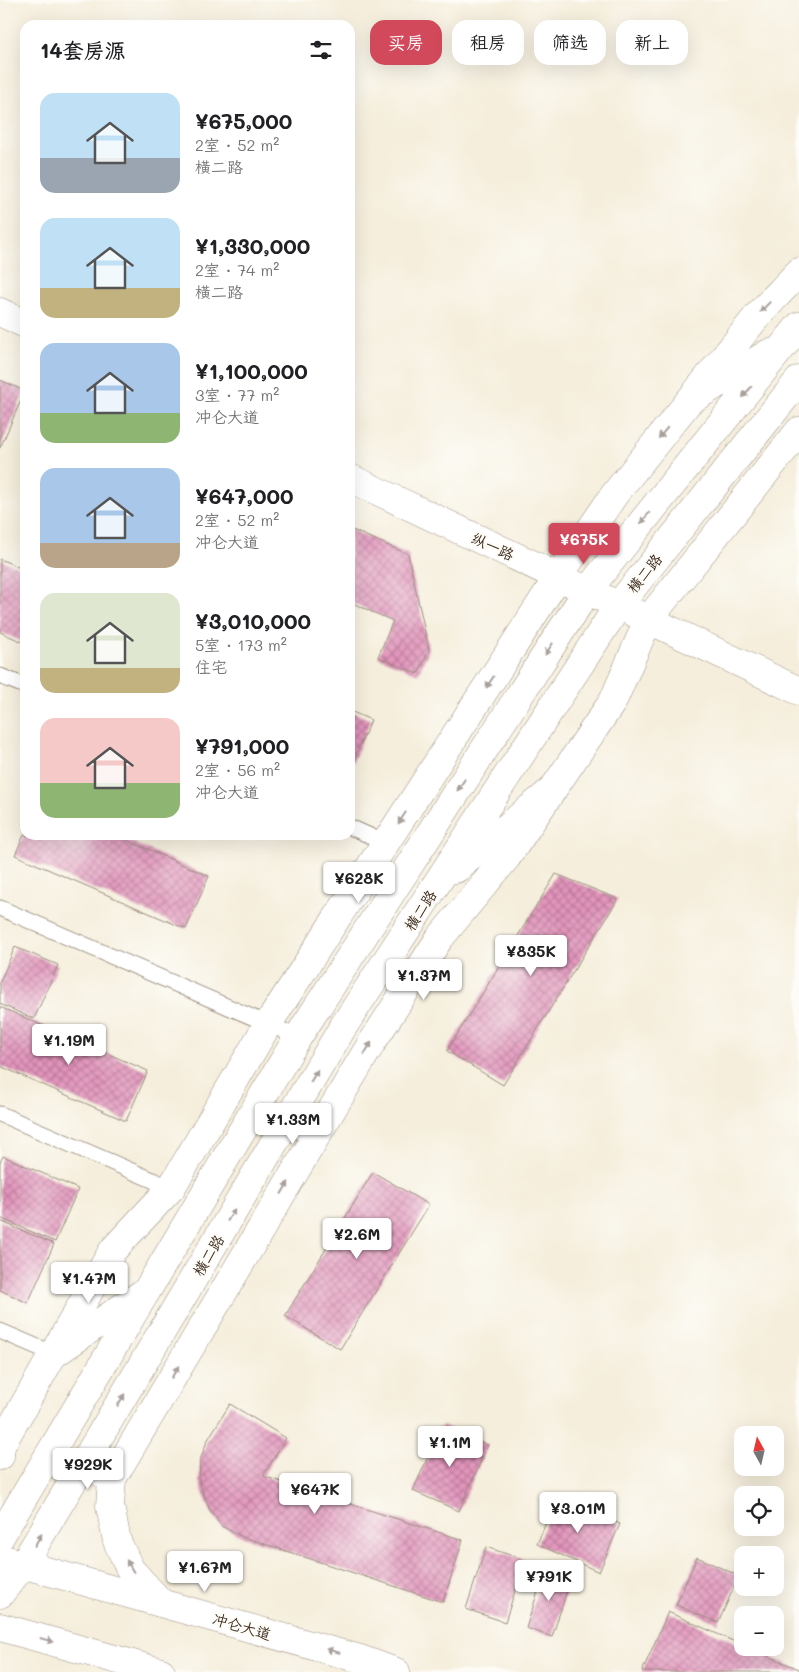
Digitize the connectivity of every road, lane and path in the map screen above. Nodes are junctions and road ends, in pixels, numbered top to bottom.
1 (799, 272) edge
2 (0, 312) edge
3 (20, 322) edge
4 (794, 341) edge
5 (799, 380) edge
6 (689, 401) junction
7 (799, 431) edge
8 (355, 480) edge
9 (558, 577) junction
10 (588, 591) junction
11 (618, 606) junction
12 (648, 620) junction
13 (0, 676) edge
14 (20, 684) edge
15 (799, 691) edge
16 (551, 791) junction
17 (355, 829) edge
18 (386, 843) junction
19 (406, 869) junction
20 (435, 887) junction
21 (0, 908) edge
22 (268, 1024) junction
23 (298, 1037) junction
24 (0, 1114) edge
25 (289, 1119) junction
26 (318, 1134) junction
27 (171, 1188) junction
28 (148, 1290) junction
29 (178, 1306) junction
30 (0, 1331) edge
31 (54, 1354) junction
32 (0, 1449) edge
33 (84, 1464) junction
34 (112, 1479) junction
35 (0, 1538) edge
36 (12, 1562) edge
37 (0, 1594) edge
38 (161, 1603) junction
39 (0, 1627) edge
40 (161, 1672) edge
41 (396, 1672) edge

1 -> 6 main road
2 - 3 main road
4 - 6 main road
4 -> 10 main road
5 - 11 main road, 横二路
6 -> 9 main road
7 - 12 main road
8 - 9 main road, 纵一路
9 - 10 main road, 纵一路
9 -> 18 main road
10 - 11 main road, 纵一路
10 -> 19 main road
11 - 12 main road, 纵一路
11 - 20 main road, 横二路
12 - 15 main road, 纵一路
12 - 16 main road
13 - 14 lane
16 - 20 main road
26 -> 16 main road
17 - 18 lane
18 - 22 main road
19 - 20 main road
19 - 23 main road
25 -> 20 main road, 横二路
21 - 22 lane
22 - 23 lane
22 - 27 main road
23 - 28 main road
24 - 27 lane
25 - 26 main road
29 -> 25 main road, 横二路
34 -> 26 main road
27 - 31 main road
28 - 29 main road
28 - 31 main road
28 - 35 main road
33 -> 29 main road, 横二路
30 - 31 lane
31 - 32 main road
33 - 34 main road
36 -> 33 main road, 横二路
38 -> 34 main road
36 - 37 main road, 横二路
36 - 38 main road, 冲仑大道
41 -> 38 main road, 冲仑大道
39 -> 40 main road

